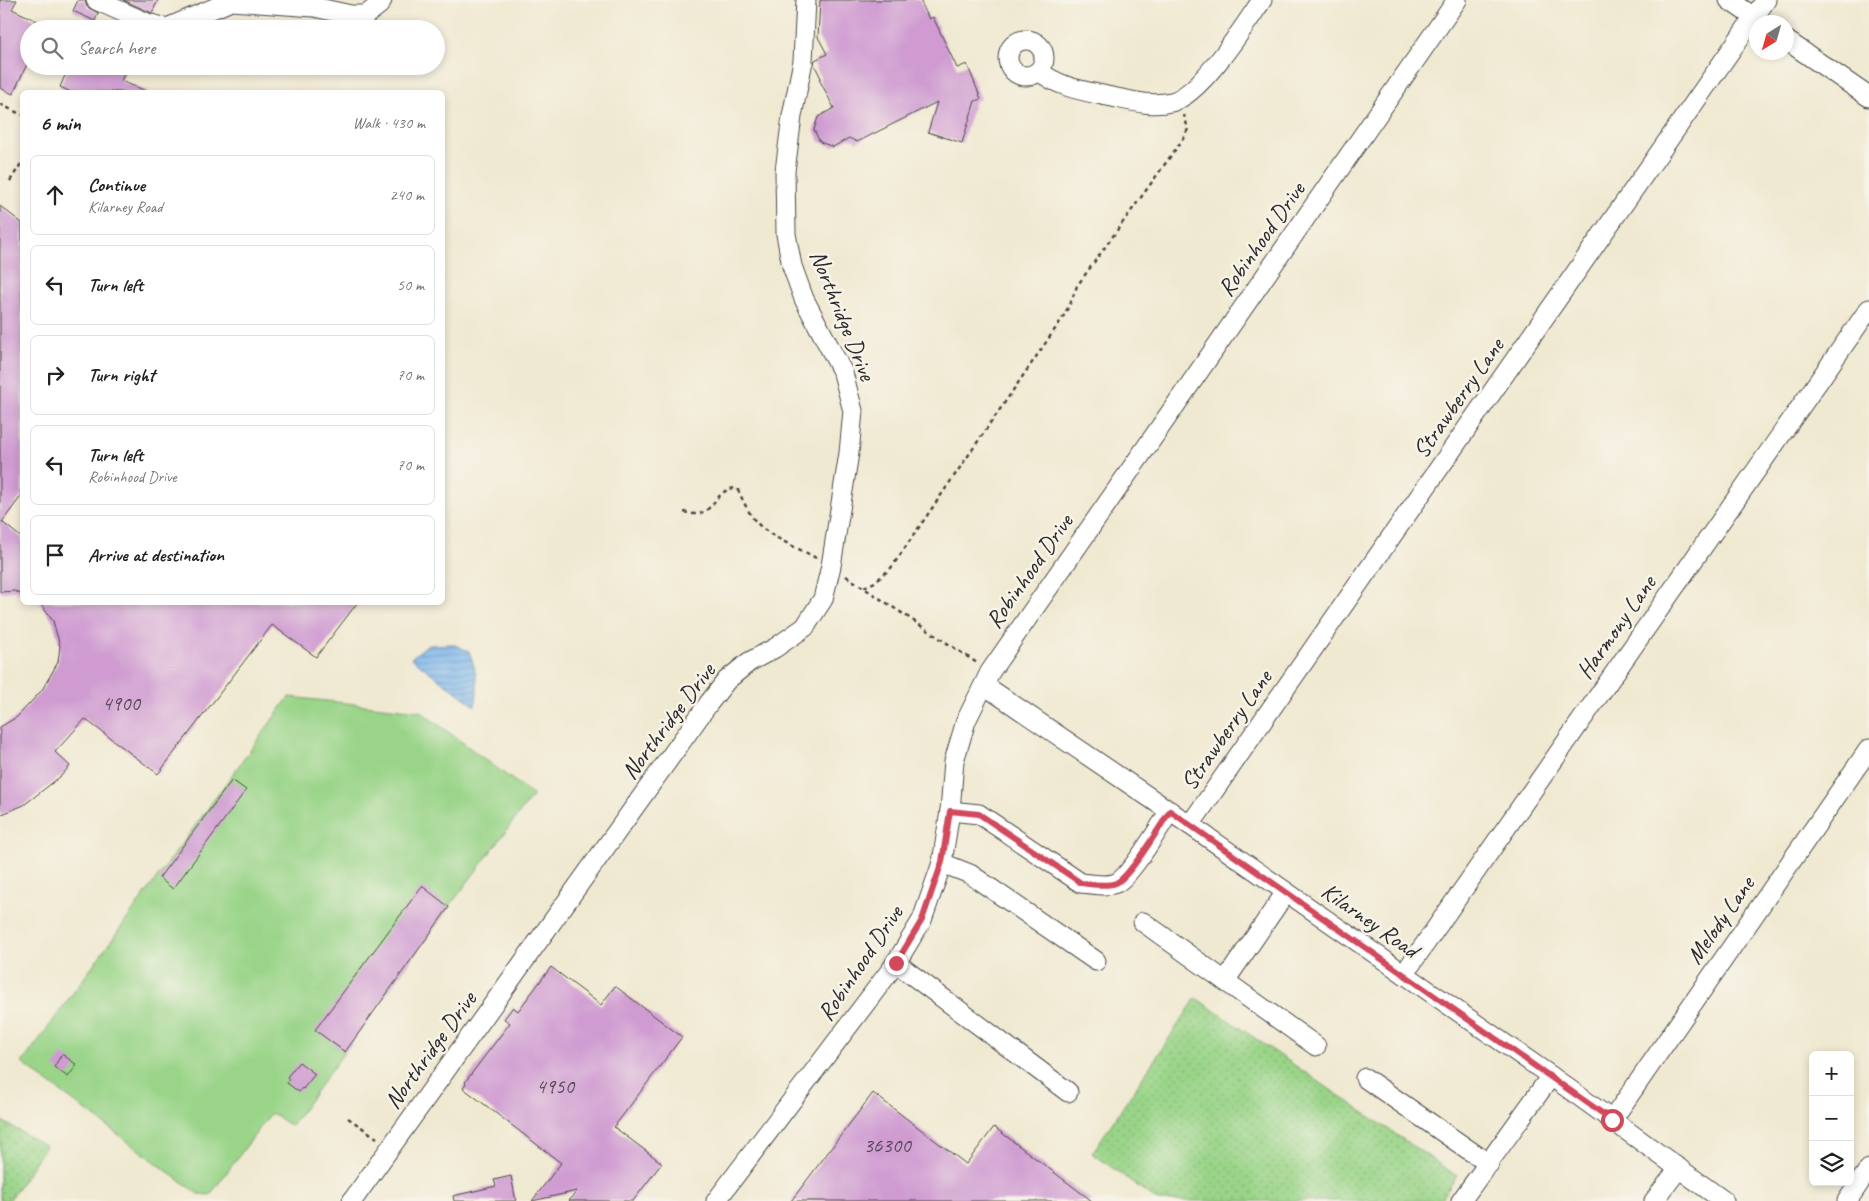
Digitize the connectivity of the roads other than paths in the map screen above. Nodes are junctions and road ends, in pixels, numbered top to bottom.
1 (96, 0) edge
2 (382, 0) edge
3 (806, 0) edge
4 (1262, 0) edge
5 (1457, 0) edge
6 (1729, 0) edge
7 (1766, 0) edge
8 (1750, 15) edge
9 (1759, 15) edge
10 (141, 20) edge
11 (185, 20) edge
12 (1749, 31) edge
13 (1794, 45) edge
14 (1039, 71) dead end
15 (1869, 97) edge
16 (1869, 309) edge
17 (984, 685) junction
18 (1869, 749) edge
19 (950, 811) junction
20 (1170, 811) junction
21 (1190, 825) junction
22 (942, 862) junction
23 (1286, 892) junction
24 (1143, 922) dead end
25 (1096, 961) dead end
26 (896, 963) junction
27 (1404, 974) junction
28 (1225, 981) junction
29 (1316, 1046) dead end
30 (1550, 1076) junction
31 (1365, 1078) dead end
32 (1068, 1092) dead end
33 (1612, 1120) junction
34 (1488, 1164) junction
35 (1679, 1168) junction
36 (1869, 1170) edge
37 (352, 1201) edge
38 (716, 1201) edge
39 (1461, 1201) edge
40 (1654, 1201) edge
41 (1724, 1201) edge
42 (1847, 1201) edge

1 - 10 street
2 - 11 street
3 - 37 street, Northridge Drive
4 - 14 street
5 - 17 street, Robinhood Drive
6 - 8 street
7 - 9 street, Strawberry Lane
12 - 21 street, Strawberry Lane
13 - 15 street
16 - 27 street, Harmony Lane
17 - 19 street, Robinhood Drive
17 - 20 street, Kilarney Road
18 - 33 street, Melody Lane
19 - 20 street
19 - 22 street, Robinhood Drive
20 - 21 street, Kilarney Road
21 - 23 street, Kilarney Road
22 - 25 street
22 - 26 street, Robinhood Drive
23 - 27 street, Kilarney Road
23 - 28 street
24 - 28 street
26 - 32 street
26 - 38 street, Robinhood Drive
27 - 30 street, Kilarney Road
28 - 29 street
30 - 33 street, Kilarney Road
30 - 34 street
31 - 34 street
33 - 35 street, Kilarney Road
34 - 39 street
35 - 40 street
35 - 41 street, Kilarney Road
36 - 42 street

